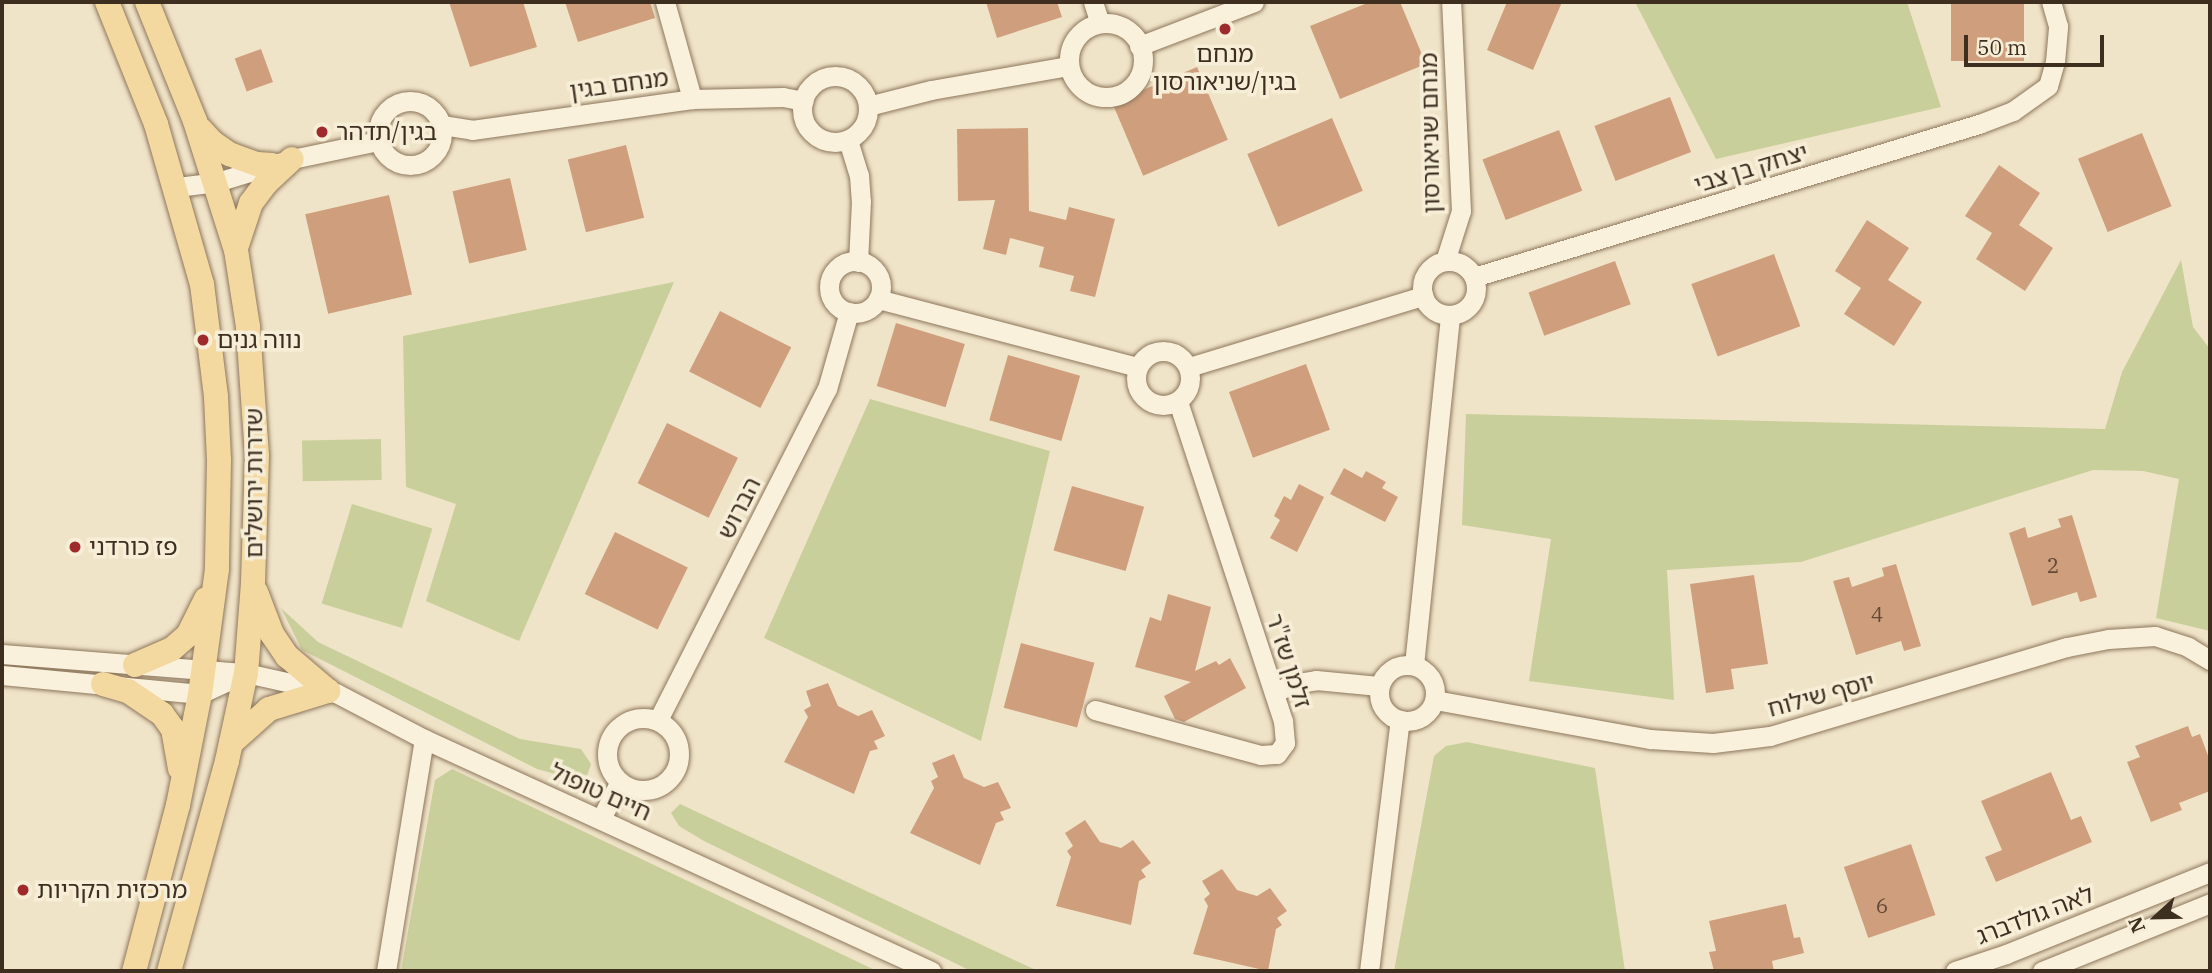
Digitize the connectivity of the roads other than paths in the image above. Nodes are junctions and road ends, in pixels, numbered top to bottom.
1 (107, 2) edge
2 (147, 2) edge
3 (665, 2) edge
4 (1093, 2) edge
5 (1254, 2) edge
6 (1451, 2) edge
7 (2051, 2) edge
8 (1100, 23) junction
9 (1139, 46) junction
10 (1069, 66) junction
11 (692, 99) junction
12 (804, 101) junction
13 (868, 106) junction
14 (195, 121) junction
15 (442, 125) junction
16 (848, 139) junction
17 (378, 141) junction
18 (282, 162) junction
19 (217, 182) junction
20 (177, 187) junction
21 (236, 250) junction
22 (858, 261) junction
23 (1446, 261) junction
24 (1474, 278) junction
25 (1423, 296) junction
26 (878, 299) junction
27 (849, 312) junction
28 (1450, 315) junction
29 (1138, 367) junction
30 (1189, 368) junction
31 (1178, 401) junction
32 (217, 569) junction
33 (253, 583) junction
34 (2, 654) edge
35 (2210, 660) edge
36 (135, 665) junction
37 (1414, 665) junction
38 (246, 673) junction
39 (2, 675) edge
40 (202, 682) junction
41 (103, 684) junction
42 (1379, 686) junction
43 (328, 691) junction
44 (1274, 692) junction
45 (1435, 700) junction
46 (1095, 710) dead end
47 (657, 720) junction
48 (1400, 720) junction
49 (424, 739) junction
50 (231, 743) junction
51 (620, 781) junction
52 (178, 805) junction
53 (601, 819) junction
54 (2210, 872) edge
55 (2210, 903) edge
56 (134, 971) edge
57 (169, 971) edge
58 (386, 971) edge
59 (930, 971) edge
60 (1369, 971) edge
61 (1955, 971) edge
62 (2042, 971) edge

1 - 20 main road, שדרות ירושלים
2 - 14 main road, שדרות ירושלים
3 - 11 street
4 - 8 street
5 - 9 street
6 - 23 street, מנחם שניאורסון
7 - 24 street, יצחק בן צבי
8 - 9 street
8 - 10 street
9 - 10 street
10 - 13 street
11 - 12 street, מנחם בגין
11 - 15 street, מנחם בגין
12 - 13 street
12 - 16 street
13 - 16 street
14 - 18 main road
14 - 19 main road, שדרות ירושלים
15 - 17 street
15 - 17 street
16 - 22 street
17 - 18 street
18 - 19 street
18 - 21 main road
19 - 20 street
19 - 21 main road, שדרות ירושלים
20 - 32 main road, שדרות ירושלים
21 - 33 main road, שדרות ירושלים
22 - 26 street
22 - 27 street
23 - 24 street
23 - 25 street
24 - 28 street
25 - 28 street
25 - 30 street
26 - 27 street
26 - 29 street
27 - 47 street, הברוש
28 - 37 street
29 - 30 street
29 - 31 street
30 - 31 street
31 - 44 street, זלמן שז"ר
32 - 36 main road
32 - 40 main road, שדרות ירושלים
33 - 38 main road, שדרות ירושלים
33 - 43 main road
34 - 36 street
35 - 45 street, יוסף שילוח
36 - 40 street
37 - 42 street
37 - 45 street
38 - 40 street, חיים טופול
38 - 43 street, חיים טופול
38 - 50 main road, שדרות ירושלים
39 - 41 street
40 - 41 street
40 - 52 main road, שדרות ירושלים
41 - 52 main road
42 - 44 street
42 - 48 street
43 - 49 street, חיים טופול
43 - 50 main road
44 - 46 street, זלמן שז"ר
45 - 48 street
47 - 51 street
47 - 51 street
48 - 60 street
49 - 53 street, חיים טופול
49 - 58 street
50 - 57 main road, שדרות ירושלים
51 - 53 street
52 - 56 main road, שדרות ירושלים
53 - 59 street, חיים טופול
54 - 61 street, לאה גולדברג
55 - 62 street

